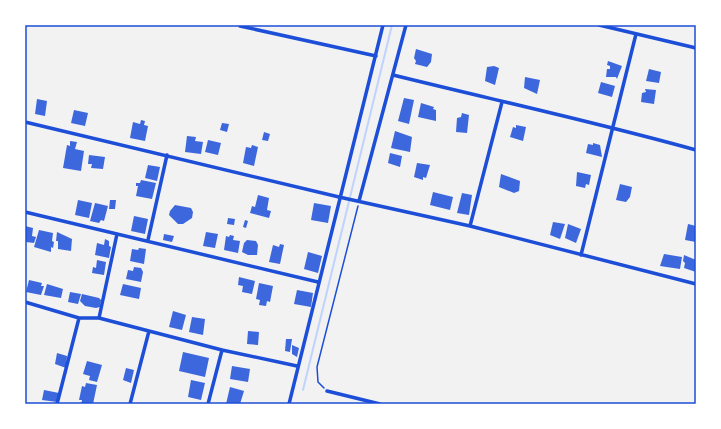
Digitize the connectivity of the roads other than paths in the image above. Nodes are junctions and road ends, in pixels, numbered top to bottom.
1 (383, 25) edge
2 (406, 25) edge
3 (599, 25) edge
4 (240, 26) edge
5 (636, 34) junction
6 (696, 48) edge
7 (376, 56) junction
8 (393, 75) junction
9 (502, 102) junction
10 (25, 122) edge
11 (614, 127) junction
12 (696, 150) edge
13 (167, 155) junction
14 (339, 197) junction
15 (359, 201) junction
16 (25, 212) edge
17 (470, 226) junction
18 (117, 234) junction
19 (148, 240) junction
20 (581, 255) junction
21 (318, 282) junction
22 (696, 284) edge
23 (25, 302) edge
24 (79, 318) junction
25 (99, 318) junction
26 (149, 331) junction
27 (222, 350) junction
28 (297, 366) junction
29 (327, 391) road end
30 (375, 403) edge
31 (58, 404) edge
32 (130, 404) edge
33 (208, 404) edge
34 (289, 404) edge
35 (380, 404) edge

1 - 7 street
2 - 8 street
3 - 5 street
4 - 7 street
5 - 6 street
5 - 11 street
7 - 14 street
8 - 9 street
8 - 15 street
9 - 11 street
9 - 17 street
10 - 13 street
11 - 12 street
11 - 20 street
13 - 14 street
13 - 19 street
14 - 15 street
14 - 21 street
15 - 17 street
16 - 18 street
17 - 20 street
18 - 19 street
18 - 25 street
19 - 21 street
20 - 22 street
21 - 28 street
23 - 24 street
24 - 25 street
24 - 31 street
25 - 26 street
26 - 27 street
26 - 32 street
27 - 28 street
27 - 33 street
28 - 34 street
29 - 30 street
30 - 35 street

